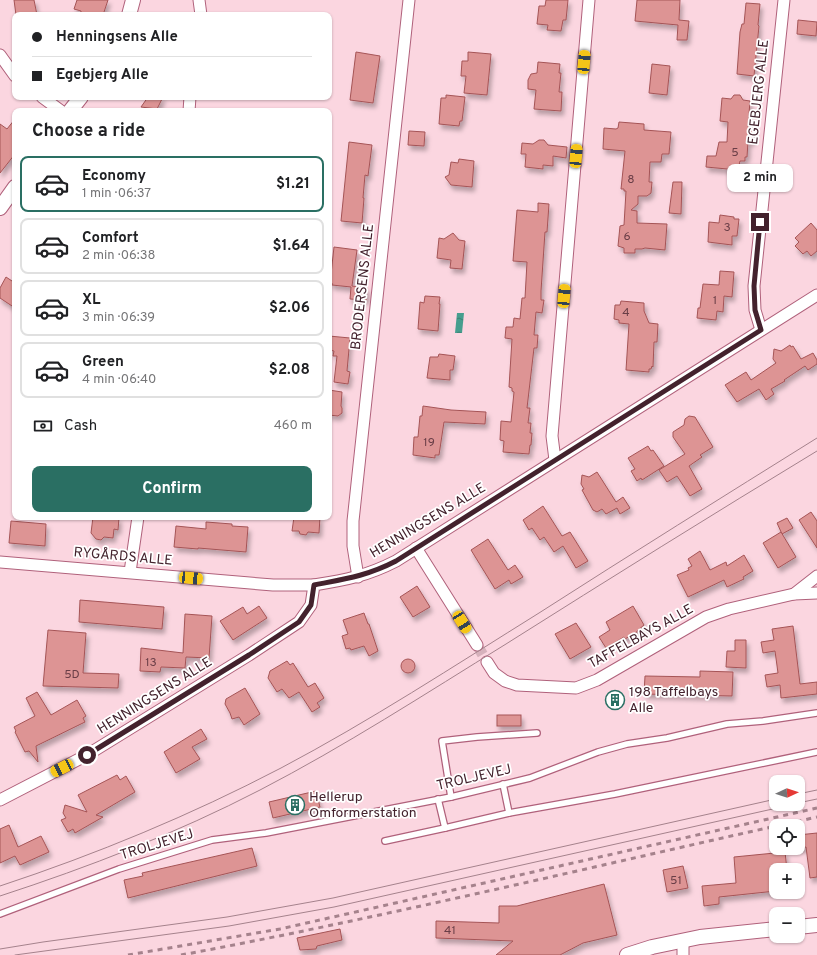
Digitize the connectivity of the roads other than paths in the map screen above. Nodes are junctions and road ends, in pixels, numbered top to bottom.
1 (134, 0) edge
2 (199, 0) edge
3 (409, 0) edge
4 (589, 0) edge
5 (784, 0) edge
6 (129, 12) edge
7 (201, 12) edge
8 (0, 55) edge
9 (12, 72) edge
10 (46, 100) edge
11 (79, 100) edge
12 (57, 108) edge
13 (72, 108) edge
14 (12, 191) edge
15 (0, 208) edge
16 (817, 295) edge
17 (761, 330) junction
18 (555, 460) junction
19 (138, 520) edge
20 (416, 548) junction
21 (0, 562) edge
22 (130, 572) junction
23 (817, 576) edge
24 (358, 577) junction
25 (314, 585) junction
26 (817, 593) edge
27 (794, 594) junction
28 (477, 645) tunnel mouth
29 (487, 662) tunnel mouth
30 (817, 713) edge
31 (537, 733) dead end
32 (817, 752) edge
33 (503, 784) junction
34 (451, 797) junction
35 (438, 799) junction
36 (0, 800) edge
37 (510, 813) junction
38 (445, 828) junction
39 (385, 841) dead end
40 (0, 914) edge
41 (817, 925) edge
42 (805, 926) edge
43 (769, 930) edge
44 (683, 940) junction
45 (627, 955) edge
46 (683, 955) edge

1 - 6 street
2 - 7 street
3 - 24 street, BRODERSENS ALLE
4 - 18 street
5 - 17 street, EGEBJERG ALLE
8 - 9 street
10 - 12 street
11 - 13 street
14 - 15 street
16 - 17 street, HENNINGSENS ALLE
17 - 18 street, HENNINGSENS ALLE
18 - 20 street, HENNINGSENS ALLE
19 - 22 street
20 - 24 street, HENNINGSENS ALLE
20 - 28 street
21 - 22 street, RYGÅRDS ALLE
22 - 25 street, RYGÅRDS ALLE
23 - 27 street
24 - 25 street, HENNINGSENS ALLE
25 - 36 street, HENNINGSENS ALLE
26 - 27 street, TAFFELBAYS ALLE
27 - 29 street, TAFFELBAYS ALLE
30 - 33 lane, TROLJEVEJ
31 - 34 lane
32 - 37 lane
33 - 34 lane, TROLJEVEJ
33 - 37 lane
34 - 35 lane, TROLJEVEJ
35 - 38 lane
35 - 40 lane, TROLJEVEJ
37 - 38 lane
38 - 39 lane
41 - 42 street
43 - 44 street
44 - 45 street
44 - 46 street

